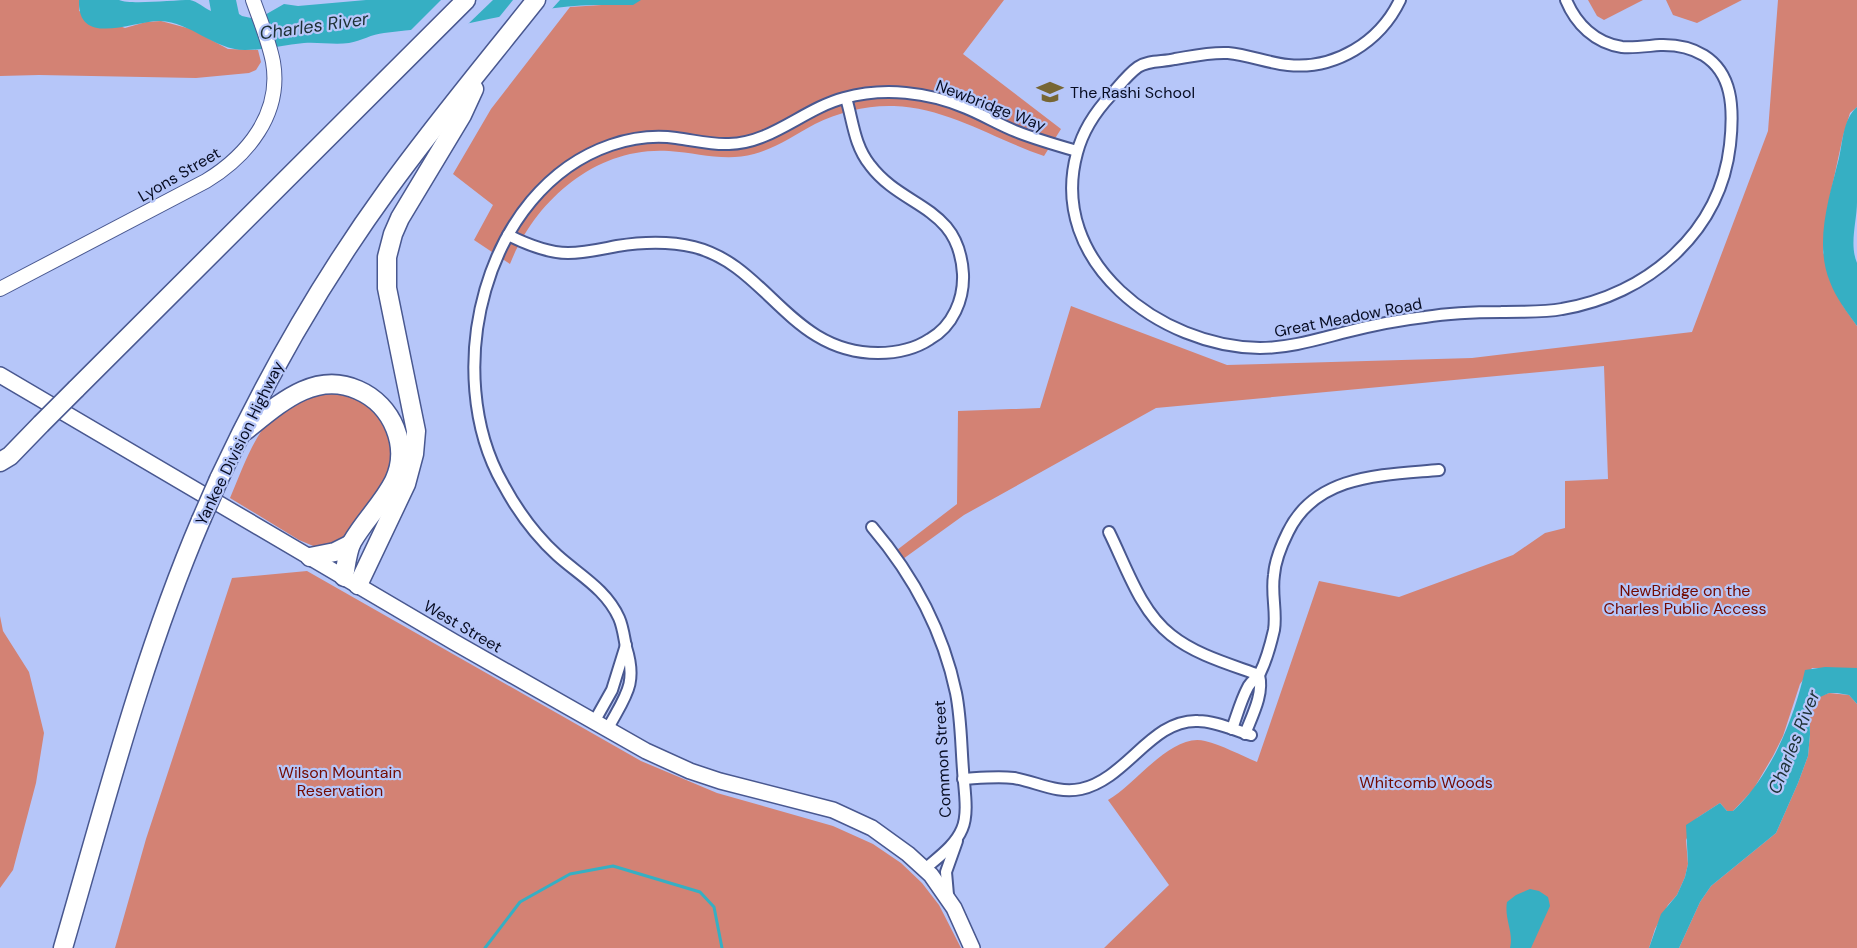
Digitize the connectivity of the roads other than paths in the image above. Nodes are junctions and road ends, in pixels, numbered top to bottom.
1 (466, 0) edge
2 (536, 0) edge
3 (1400, 0) edge
4 (1566, 0) edge
5 (254, 3) edge
6 (488, 61) junction
7 (846, 98) junction
8 (1077, 151) junction
9 (508, 235) junction
10 (14, 283) junction
11 (0, 289) edge
12 (0, 295) edge
13 (0, 375) edge
14 (239, 436) junction
15 (3, 462) edge
16 (1439, 470) dead end
17 (872, 527) dead end
18 (1109, 532) dead end
19 (351, 544) junction
20 (309, 557) junction
21 (351, 581) junction
22 (1259, 675) junction
23 (601, 726) junction
24 (1232, 729) junction
25 (963, 779) junction
26 (961, 831) junction
27 (925, 869) junction
28 (949, 899) junction
29 (63, 948) edge
30 (972, 948) edge

1 - 15 highway, bridge
2 - 6 highway, Yankee Division Highway
3 - 8 street, Great Meadow Road
4 - 8 street, Great Meadow Road
5 - 10 main road, Lyons Street
6 - 14 highway, Yankee Division Highway
6 - 21 highway
7 - 8 street, Newbridge Way
7 - 9 street, Newbridge Way
7 - 9 street
9 - 23 street, Newbridge Way
10 - 11 main road, Lyons Street
10 - 12 main road, Lyons Street
13 - 20 main road, West Street
14 - 19 highway
14 - 29 highway, Yankee Division Highway, bridge
16 - 22 street
17 - 25 street, Common Street
18 - 22 street
19 - 20 highway
19 - 21 highway
20 - 21 main road, West Street
21 - 23 main road, West Street
22 - 24 street
22 - 24 street
23 - 27 main road, West Street
24 - 25 street
25 - 26 street, Common Street
26 - 27 street, Common Street
26 - 28 street, Common Street
27 - 28 main road, Common Street
28 - 30 main road, Common Street

